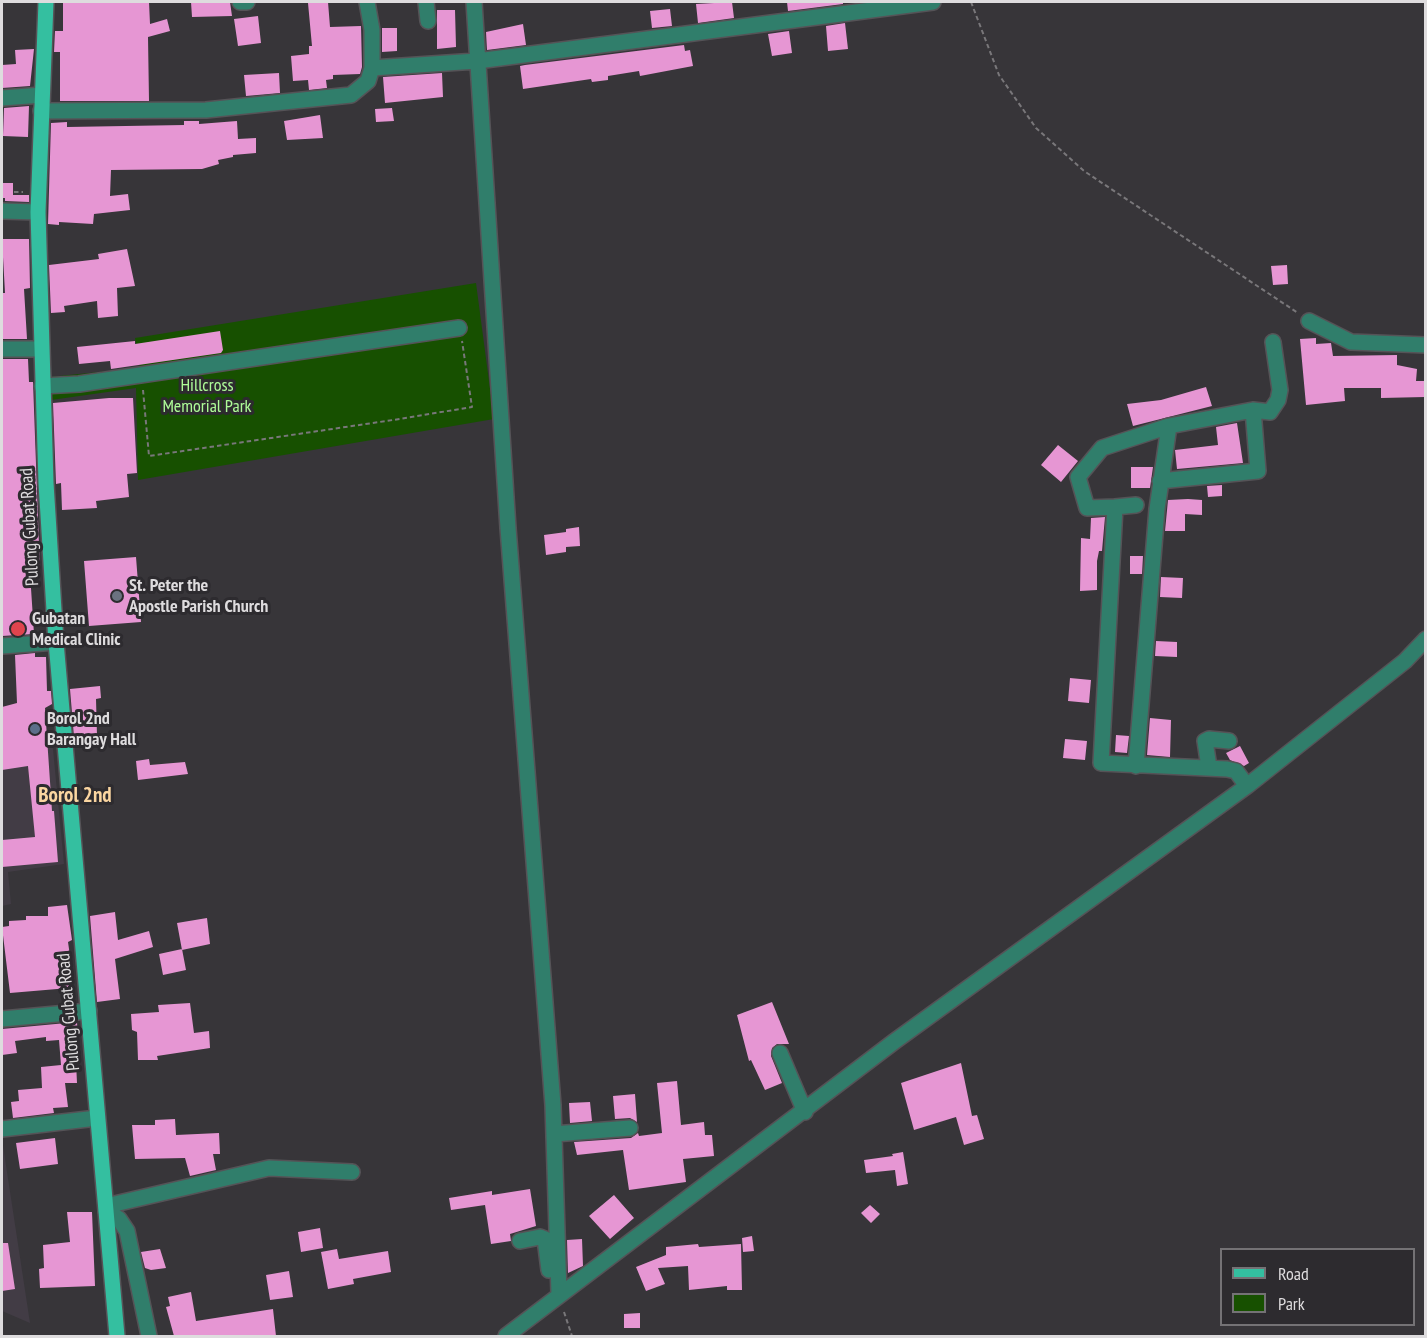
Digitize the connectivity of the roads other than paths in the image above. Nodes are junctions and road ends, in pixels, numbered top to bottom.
1 (46, 2) edge
2 (240, 2) edge
3 (247, 2) edge
4 (367, 2) edge
5 (426, 2) edge
6 (474, 2) edge
7 (933, 2) edge
8 (428, 21) dead end
9 (477, 61) junction
10 (372, 68) junction
11 (42, 95) junction
12 (2, 98) edge
13 (41, 111) junction
14 (2, 211) edge
15 (38, 212) junction
16 (1309, 321) road end
17 (459, 328) road end
18 (1273, 342) dead end
19 (1425, 345) edge
20 (2, 349) edge
21 (41, 349) junction
22 (42, 386) junction
23 (1253, 410) junction
24 (1169, 426) junction
25 (1160, 482) junction
26 (1136, 505) dead end
27 (1115, 507) junction
28 (1425, 639) edge
29 (56, 642) junction
30 (2, 645) edge
31 (1229, 741) dead end
32 (1136, 766) junction
33 (1209, 767) junction
34 (1247, 786) junction
35 (89, 1011) junction
36 (2, 1019) edge
37 (780, 1053) dead end
38 (805, 1113) junction
39 (97, 1118) junction
40 (630, 1128) dead end
41 (2, 1129) edge
42 (554, 1134) junction
43 (352, 1172) dead end
44 (106, 1209) junction
45 (520, 1241) dead end
46 (556, 1297) junction
47 (117, 1336) edge
48 (149, 1336) edge
49 (506, 1336) edge

1 - 11 main road, Pulong Gubat Road
2 - 3 street
4 - 10 street
5 - 8 street
6 - 9 street
7 - 9 street
9 - 10 street
9 - 42 street
10 - 13 street
11 - 12 street
11 - 13 main road, Pulong Gubat Road
13 - 15 main road, Pulong Gubat Road
14 - 15 street
15 - 21 main road, Pulong Gubat Road
16 - 19 street
17 - 22 street
18 - 23 street
20 - 21 street
21 - 22 main road, Pulong Gubat Road
22 - 29 main road, Pulong Gubat Road
23 - 24 street
23 - 25 street
24 - 25 street
24 - 27 street
25 - 32 street
26 - 27 street
27 - 32 street
28 - 34 street
29 - 30 street
29 - 35 main road, Pulong Gubat Road
31 - 33 street
32 - 33 street
33 - 34 street
34 - 38 street
35 - 36 street
35 - 39 main road, Pulong Gubat Road
37 - 38 street
38 - 46 street
39 - 41 street
39 - 44 main road, Pulong Gubat Road
40 - 42 street
42 - 46 street
43 - 44 street
44 - 47 main road, Pulong Gubat Road
44 - 48 street
45 - 46 street
46 - 49 street

